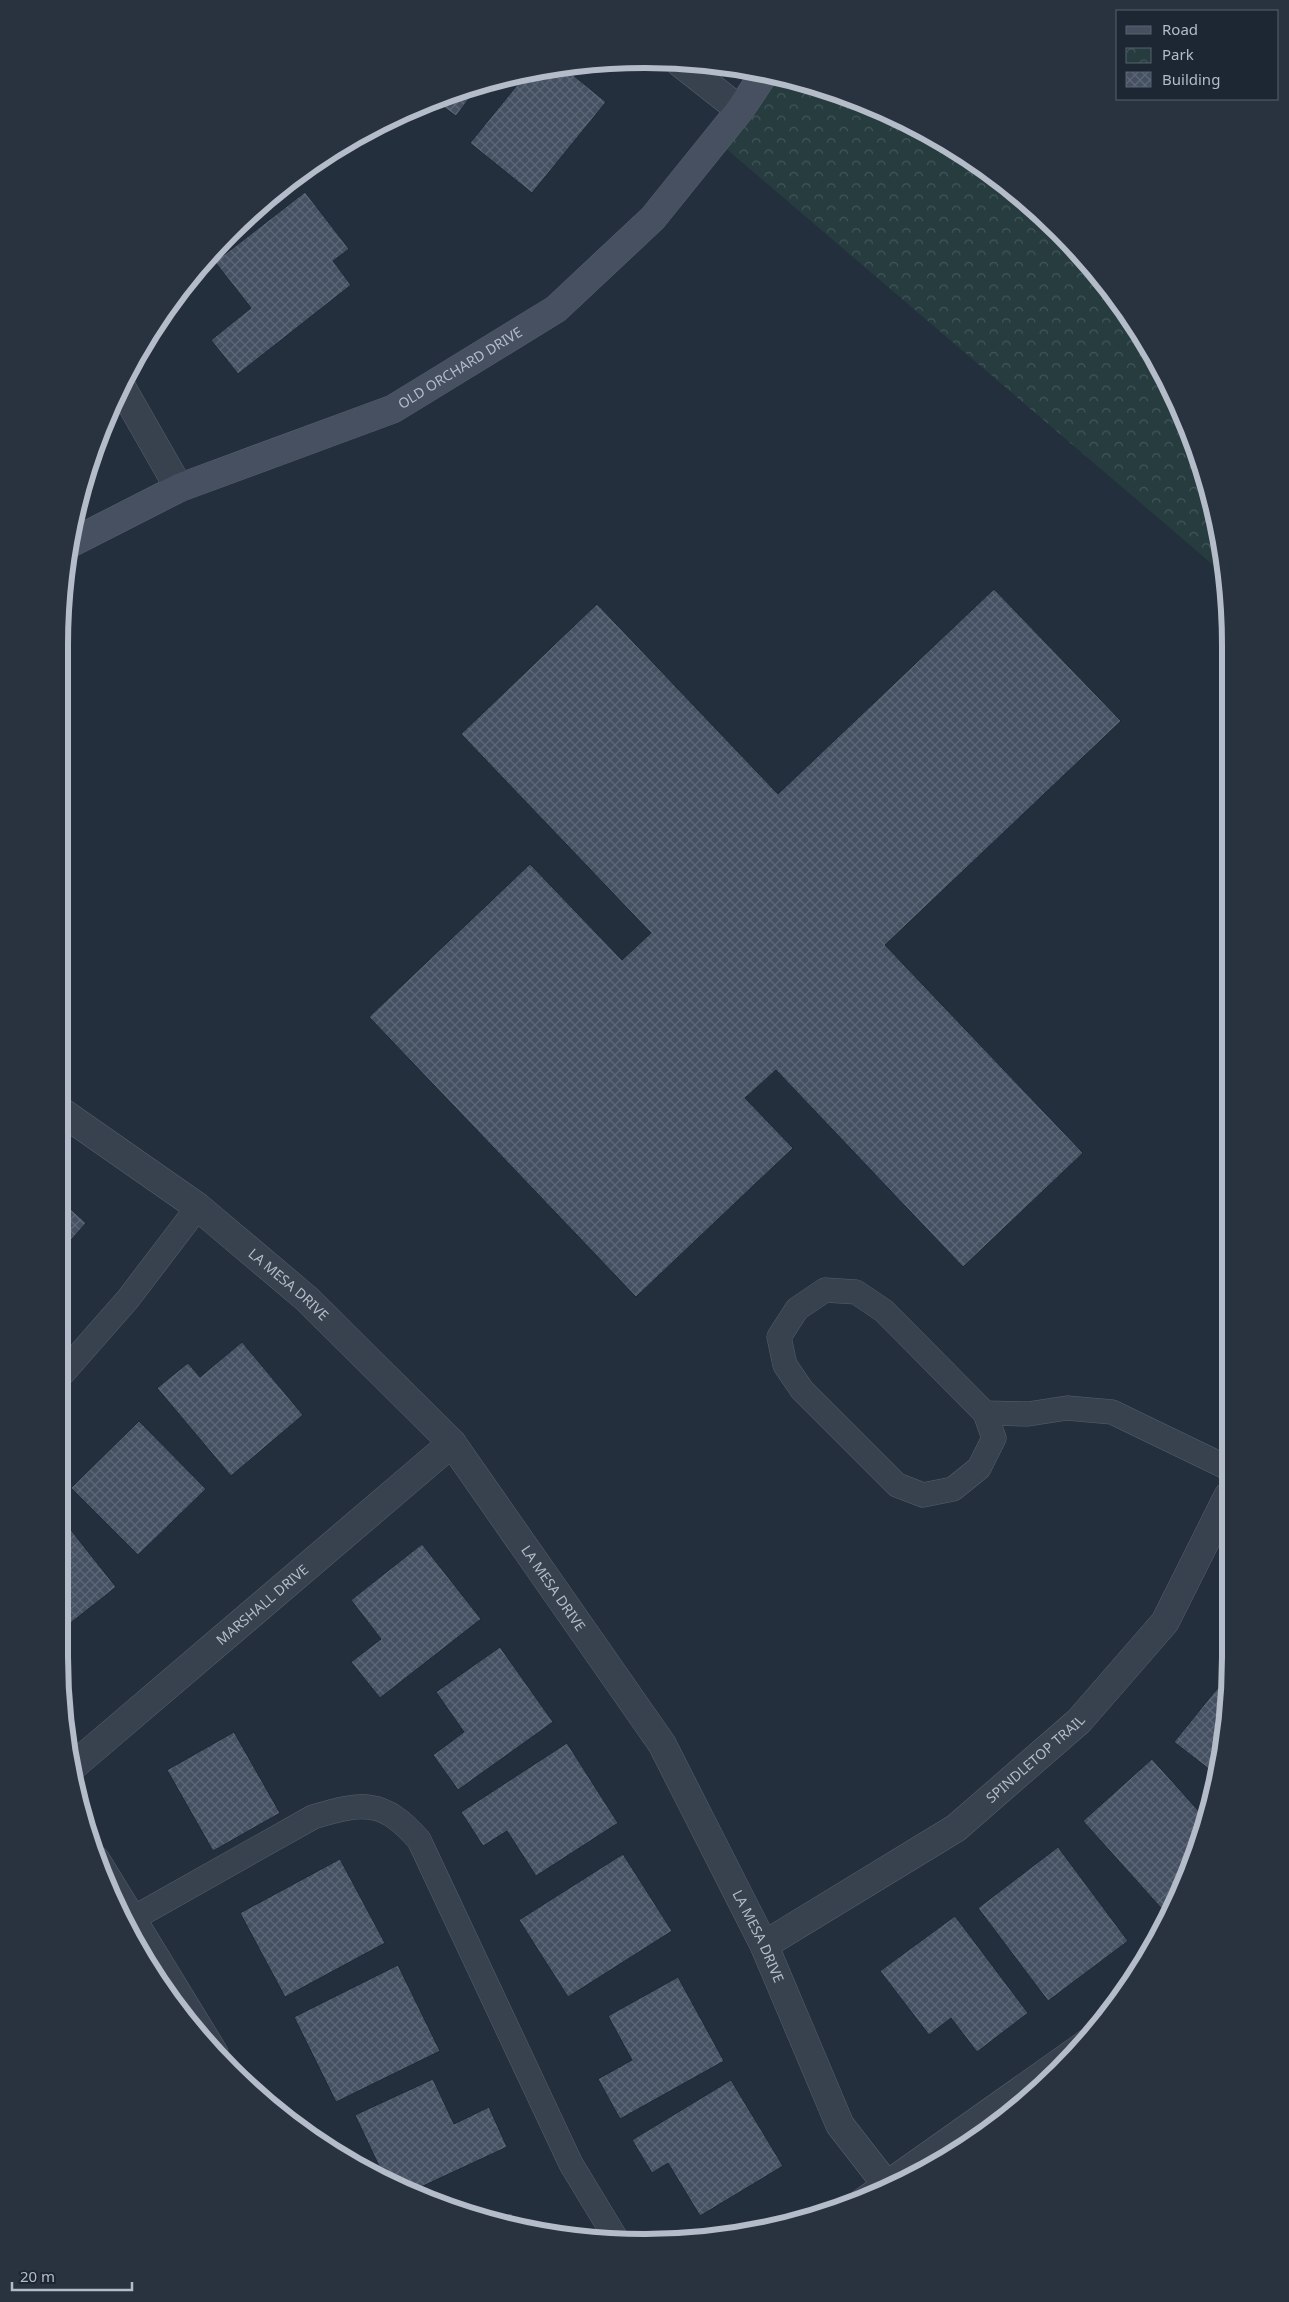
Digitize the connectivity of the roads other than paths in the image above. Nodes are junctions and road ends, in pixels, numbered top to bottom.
1 (689, 70) edge
2 (760, 80) edge
3 (740, 110) junction
4 (125, 393) edge
5 (179, 488) junction
6 (78, 539) edge
7 (68, 1116) edge
8 (198, 1207) junction
9 (68, 1367) edge
10 (985, 1413) junction
11 (452, 1443) junction
12 (1222, 1465) edge
13 (1222, 1508) edge
14 (78, 1763) edge
15 (123, 1904) edge
16 (132, 1919) junction
17 (764, 1945) junction
18 (187, 2009) edge
19 (1054, 2065) edge
20 (912, 2168) edge
21 (885, 2182) edge
22 (613, 2233) edge

1 - 3 street
2 - 3 street, OLD ORCHARD DRIVE
3 - 5 street, OLD ORCHARD DRIVE
4 - 5 street
5 - 6 street, OLD ORCHARD DRIVE
7 - 8 street, LA MESA DRIVE
8 - 9 lane
8 - 11 street, LA MESA DRIVE
10 - 10 lane
10 - 12 lane
11 - 14 street, MARSHALL DRIVE
11 - 17 street, LA MESA DRIVE
13 - 17 street, SPINDLETOP TRAIL
15 - 16 street
16 - 18 street
16 - 22 lane
17 - 21 street, LA MESA DRIVE
19 - 20 lane

